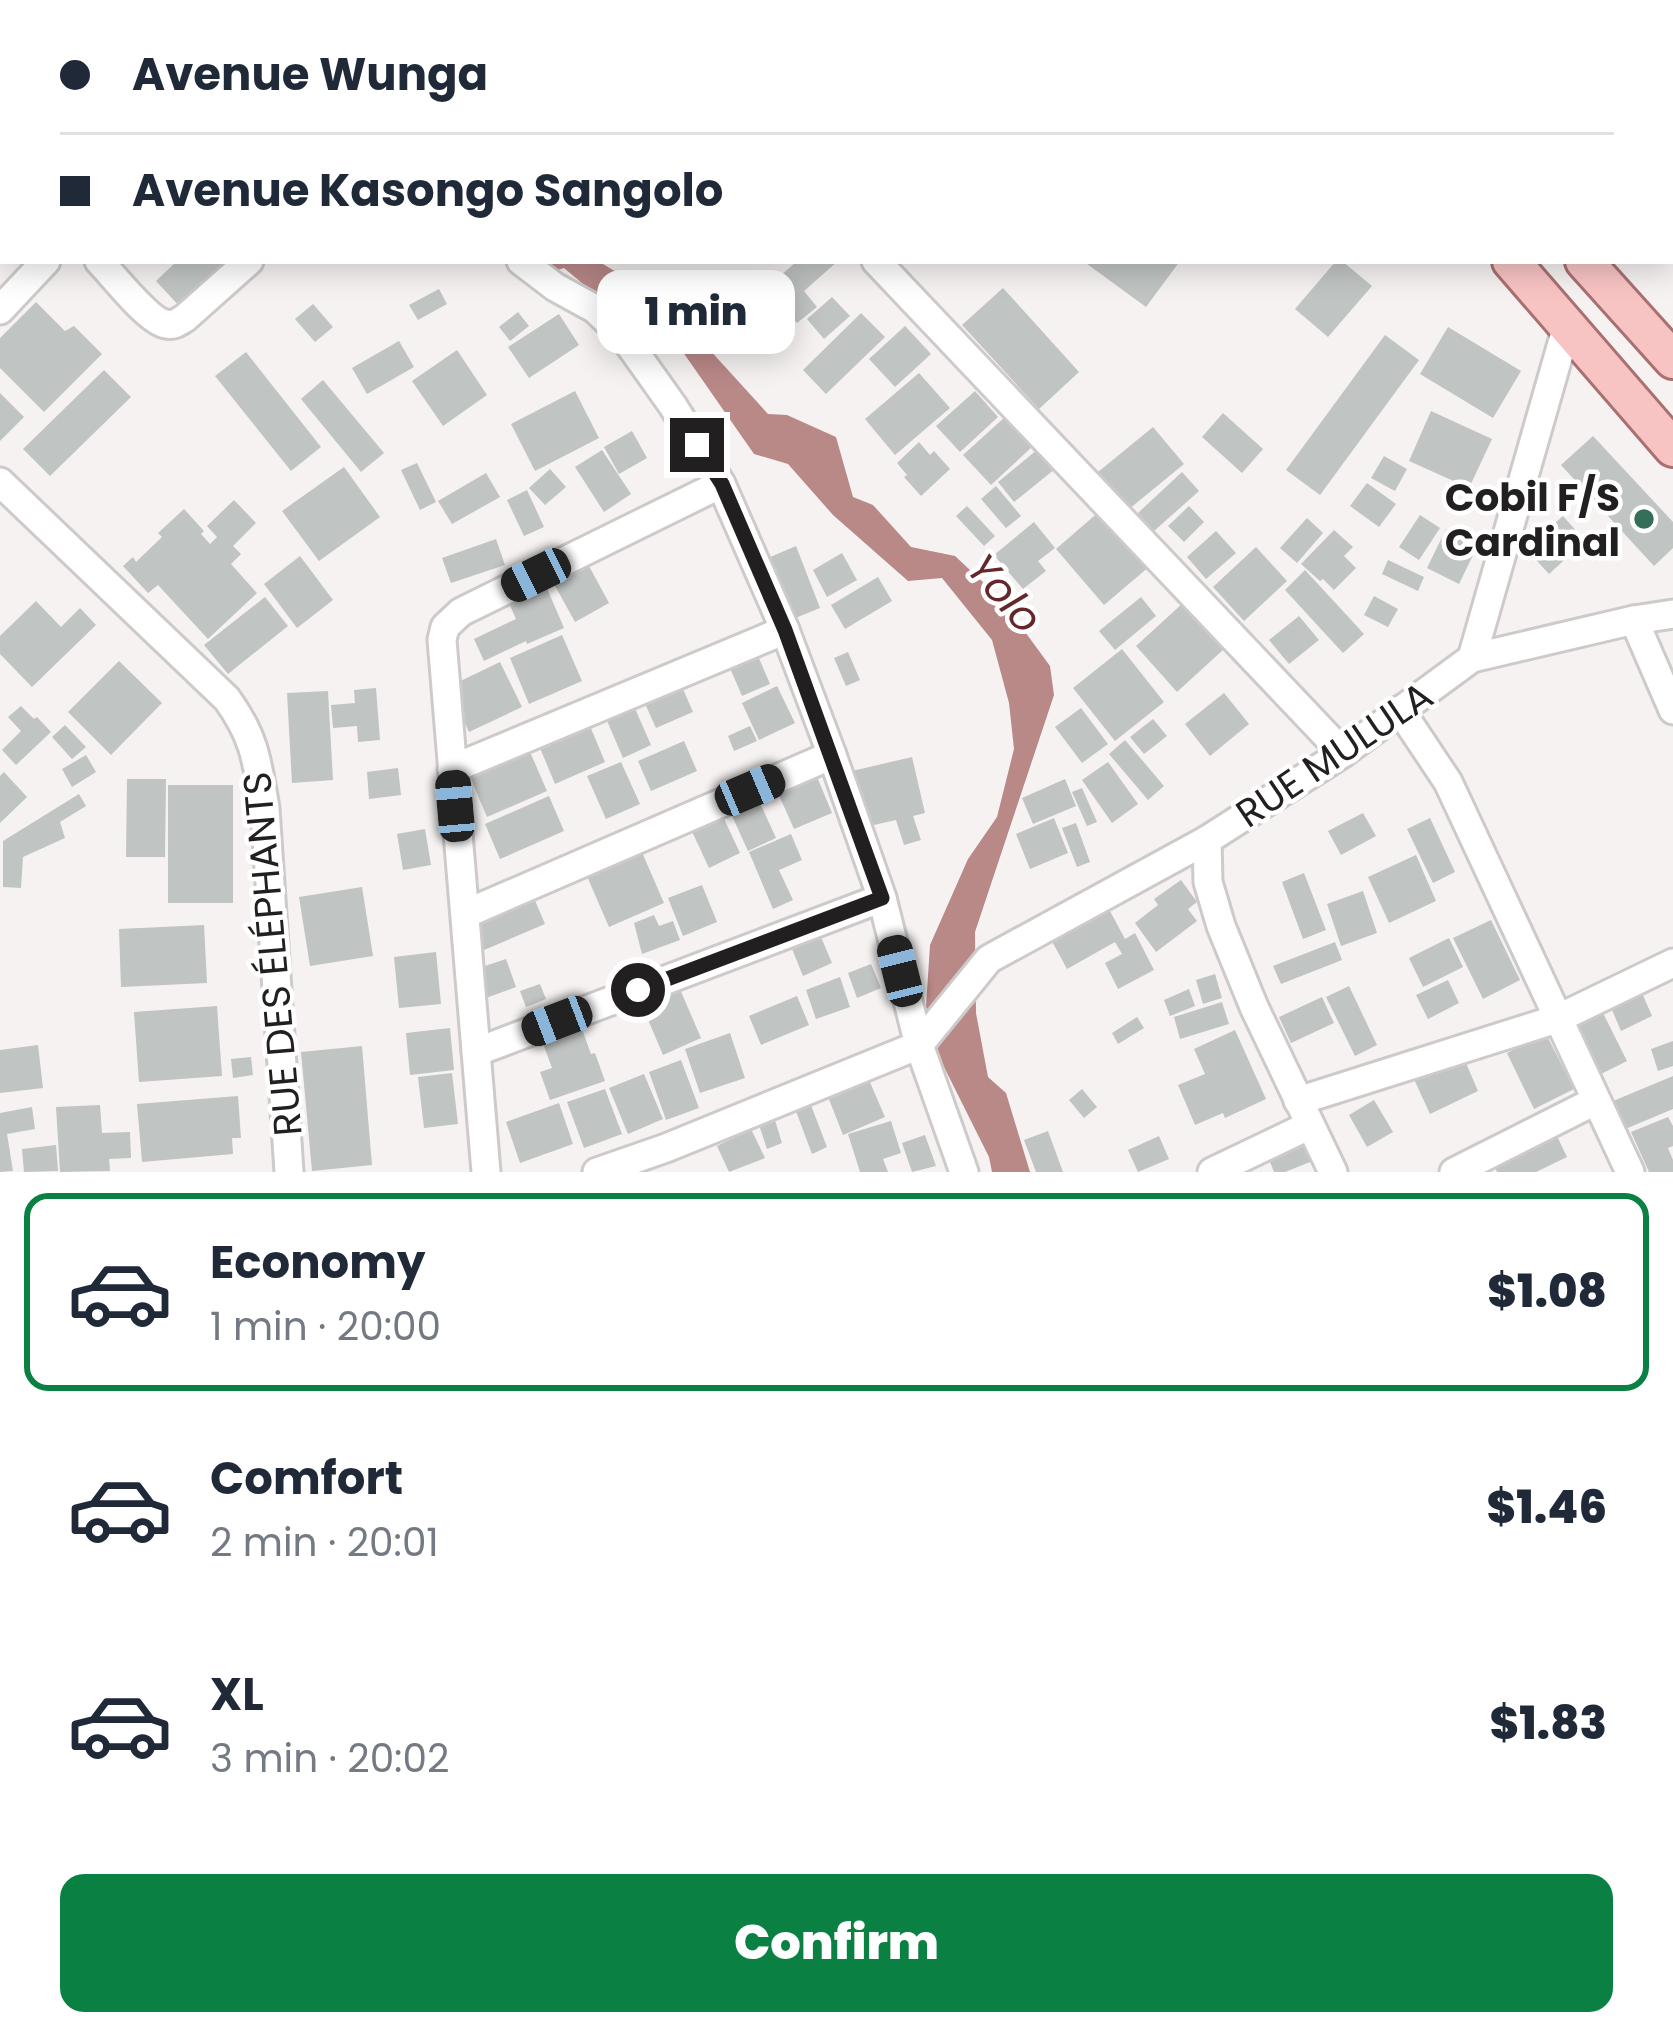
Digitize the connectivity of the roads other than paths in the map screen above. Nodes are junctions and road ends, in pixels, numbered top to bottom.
1 (43, 264) edge
2 (102, 264) edge
3 (245, 264) edge
4 (525, 264) edge
5 (880, 264) edge
6 (1514, 264) edge
7 (1587, 264) edge
8 (1588, 264) edge
9 (0, 310) edge
10 (1673, 320) edge
11 (1567, 326) junction
12 (1673, 360) edge
13 (1670, 439) edge
14 (0, 482) edge
15 (722, 484) junction
16 (1673, 614) edge
17 (1634, 620) junction
18 (785, 630) junction
19 (1472, 658) junction
20 (1400, 710) junction
21 (1673, 710) edge
22 (1343, 753) junction
23 (832, 755) junction
24 (452, 770) junction
25 (1207, 840) junction
26 (882, 898) junction
27 (464, 914) junction
28 (1673, 963) edge
29 (1557, 1019) junction
30 (919, 1045) junction
31 (476, 1052) junction
32 (1595, 1101) junction
33 (1304, 1113) junction
34 (289, 1172) edge
35 (486, 1172) edge
36 (597, 1172) edge
37 (964, 1172) edge
38 (1212, 1172) edge
39 (1334, 1172) edge
40 (1454, 1172) edge
41 (1630, 1172) edge

1 - 9 street
2 - 3 street
4 - 15 street
5 - 22 street
6 - 11 main road
7 - 12 main road
8 - 10 main road
11 - 13 main road
11 - 19 street, RUE MULULA
14 - 34 street, RUE DES ÉLÉPHANTS
15 - 18 street
15 - 24 street
16 - 17 street
17 - 19 street
17 - 21 street
18 - 23 street
18 - 24 street
19 - 20 street, RUE MULULA
20 - 22 street, RUE MULULA
20 - 29 street
22 - 25 street, RUE MULULA
23 - 26 street
23 - 27 street
24 - 27 street
25 - 30 street, RUE MULULA
25 - 33 street
26 - 30 street
26 - 31 street
27 - 31 street
28 - 29 street
29 - 32 street
29 - 33 street
30 - 36 street
30 - 37 street
31 - 35 street
32 - 40 street
32 - 41 street
33 - 38 street
33 - 39 street

